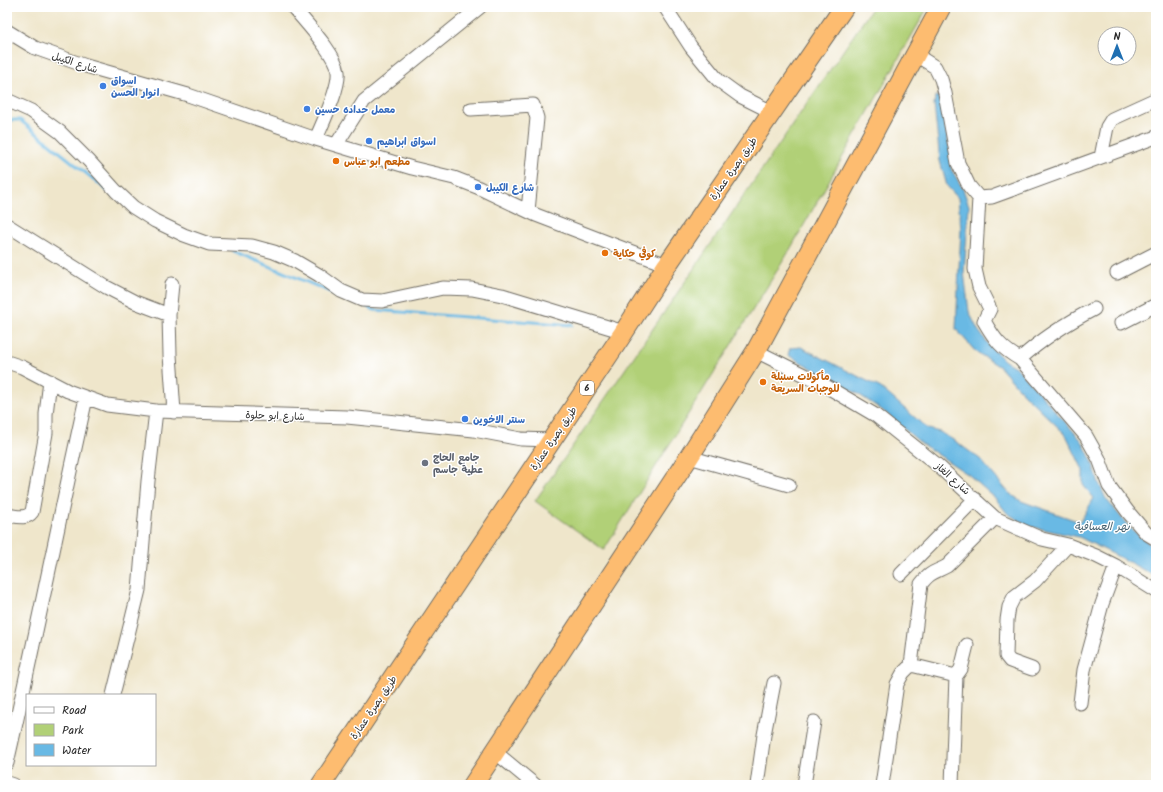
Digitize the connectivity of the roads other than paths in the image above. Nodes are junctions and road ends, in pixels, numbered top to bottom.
1 (293, 7) edge
2 (480, 7) edge
3 (665, 7) edge
4 (844, 7) edge
5 (941, 7) edge
6 (7, 31) edge
7 (916, 54) junction
8 (1156, 99) edge
9 (7, 100) edge
10 (471, 109) dead end
11 (772, 112) junction
12 (1156, 137) edge
13 (316, 139) junction
14 (336, 145) junction
15 (1101, 157) junction
16 (979, 198) junction
17 (528, 211) junction
18 (7, 225) edge
19 (1156, 253) edge
20 (667, 265) junction
21 (1117, 273) dead end
22 (172, 284) dead end
23 (1156, 305) edge
24 (1094, 309) dead end
25 (169, 315) junction
26 (1121, 323) dead end
27 (624, 332) junction
28 (756, 351) junction
29 (1020, 359) junction
30 (7, 362) edge
31 (50, 381) junction
32 (86, 398) junction
33 (156, 411) junction
34 (174, 412) junction
35 (551, 440) junction
36 (689, 457) junction
37 (789, 485) dead end
38 (975, 499) junction
39 (7, 515) edge
40 (995, 518) junction
41 (1156, 539) edge
42 (1068, 545) junction
43 (1116, 566) junction
44 (901, 574) dead end
45 (1156, 591) edge
46 (967, 645) dead end
47 (911, 664) junction
48 (1032, 669) dead end
49 (956, 676) junction
50 (774, 683) dead end
51 (113, 694) edge
52 (1080, 703) dead end
53 (814, 722) dead end
54 (494, 751) junction
55 (7, 763) edge
56 (326, 777) edge
57 (477, 779) edge
58 (7, 783) edge
59 (13, 785) edge
60 (535, 785) edge
61 (757, 785) edge
62 (804, 785) edge
63 (882, 785) edge
64 (952, 785) edge

1 - 13 street
2 - 14 street
3 - 11 street
4 - 11 highway, طريق بصرة عمارة / 6
5 - 7 highway
6 - 13 street, شارع الكيبل
7 - 16 street
7 - 28 highway
8 - 15 street
9 - 27 street
10 - 17 street
11 - 20 highway, طريق بصرة عمارة / 6
12 - 15 street
13 - 14 street, شارع الكيبل
14 - 17 street, شارع الكيبل
15 - 16 street
16 - 29 street
17 - 20 street, شارع الكيبل
18 - 25 street
19 - 21 street
20 - 27 highway, طريق بصرة عمارة / 6
22 - 25 street
23 - 26 street
24 - 29 street
25 - 34 street
27 - 35 highway, طريق بصرة عمارة / 6
28 - 36 highway
28 - 38 street, شارع الغاز
29 - 41 street
30 - 31 street, شارع ابو حلوة
31 - 32 street, شارع ابو حلوة
31 - 39 street
32 - 33 street, شارع ابو حلوة
32 - 55 street
33 - 34 street, شارع ابو حلوة
33 - 51 street
34 - 35 street, شارع ابو حلوة
35 - 56 highway, طريق بصرة عمارة / 6
36 - 37 street
36 - 54 highway
38 - 40 street, شارع الغاز
38 - 44 street
40 - 42 street, شارع الغاز
40 - 47 street
42 - 43 street, شارع الغاز
42 - 48 street
43 - 45 street, شارع الغاز
43 - 52 street
46 - 49 street
47 - 49 street
47 - 63 street
49 - 64 street
50 - 61 street
53 - 62 street
54 - 57 highway
54 - 60 street
58 - 59 street

